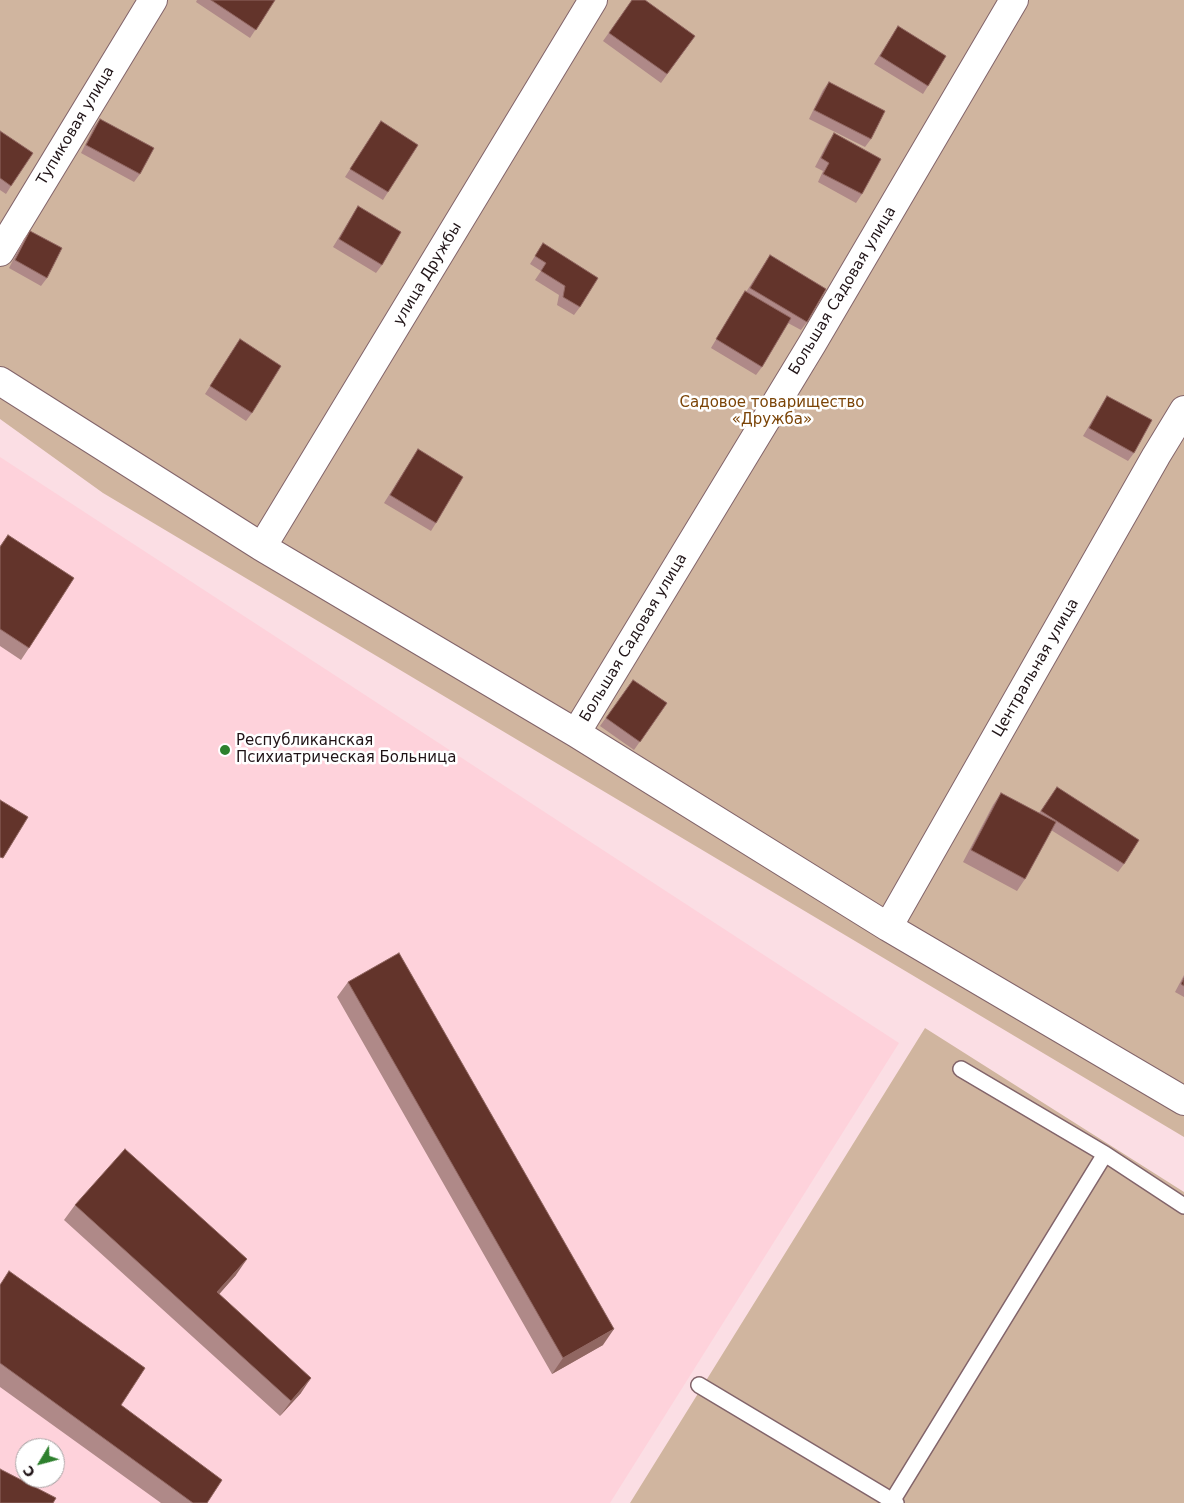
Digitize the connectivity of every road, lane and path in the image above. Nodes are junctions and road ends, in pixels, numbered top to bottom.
1 (153, 0) edge
2 (593, 0) edge
3 (1014, 0) edge
4 (0, 252) edge
5 (0, 381) edge
6 (1184, 410) edge
7 (262, 547) junction
8 (576, 733) junction
9 (888, 928) junction
10 (961, 1069) dead end
11 (1184, 1101) edge
12 (1105, 1154) junction
13 (1184, 1206) edge
14 (699, 1385) dead end
15 (893, 1502) edge

1 - 4 street, Тупиковая улица
2 - 7 street, улица Дружбы
3 - 8 street, Большая Садовая улица
5 - 7 street
6 - 9 street, Центральная улица
7 - 8 street
8 - 9 street
9 - 11 street
10 - 12 lane
12 - 13 lane
12 - 15 lane
14 - 15 lane

